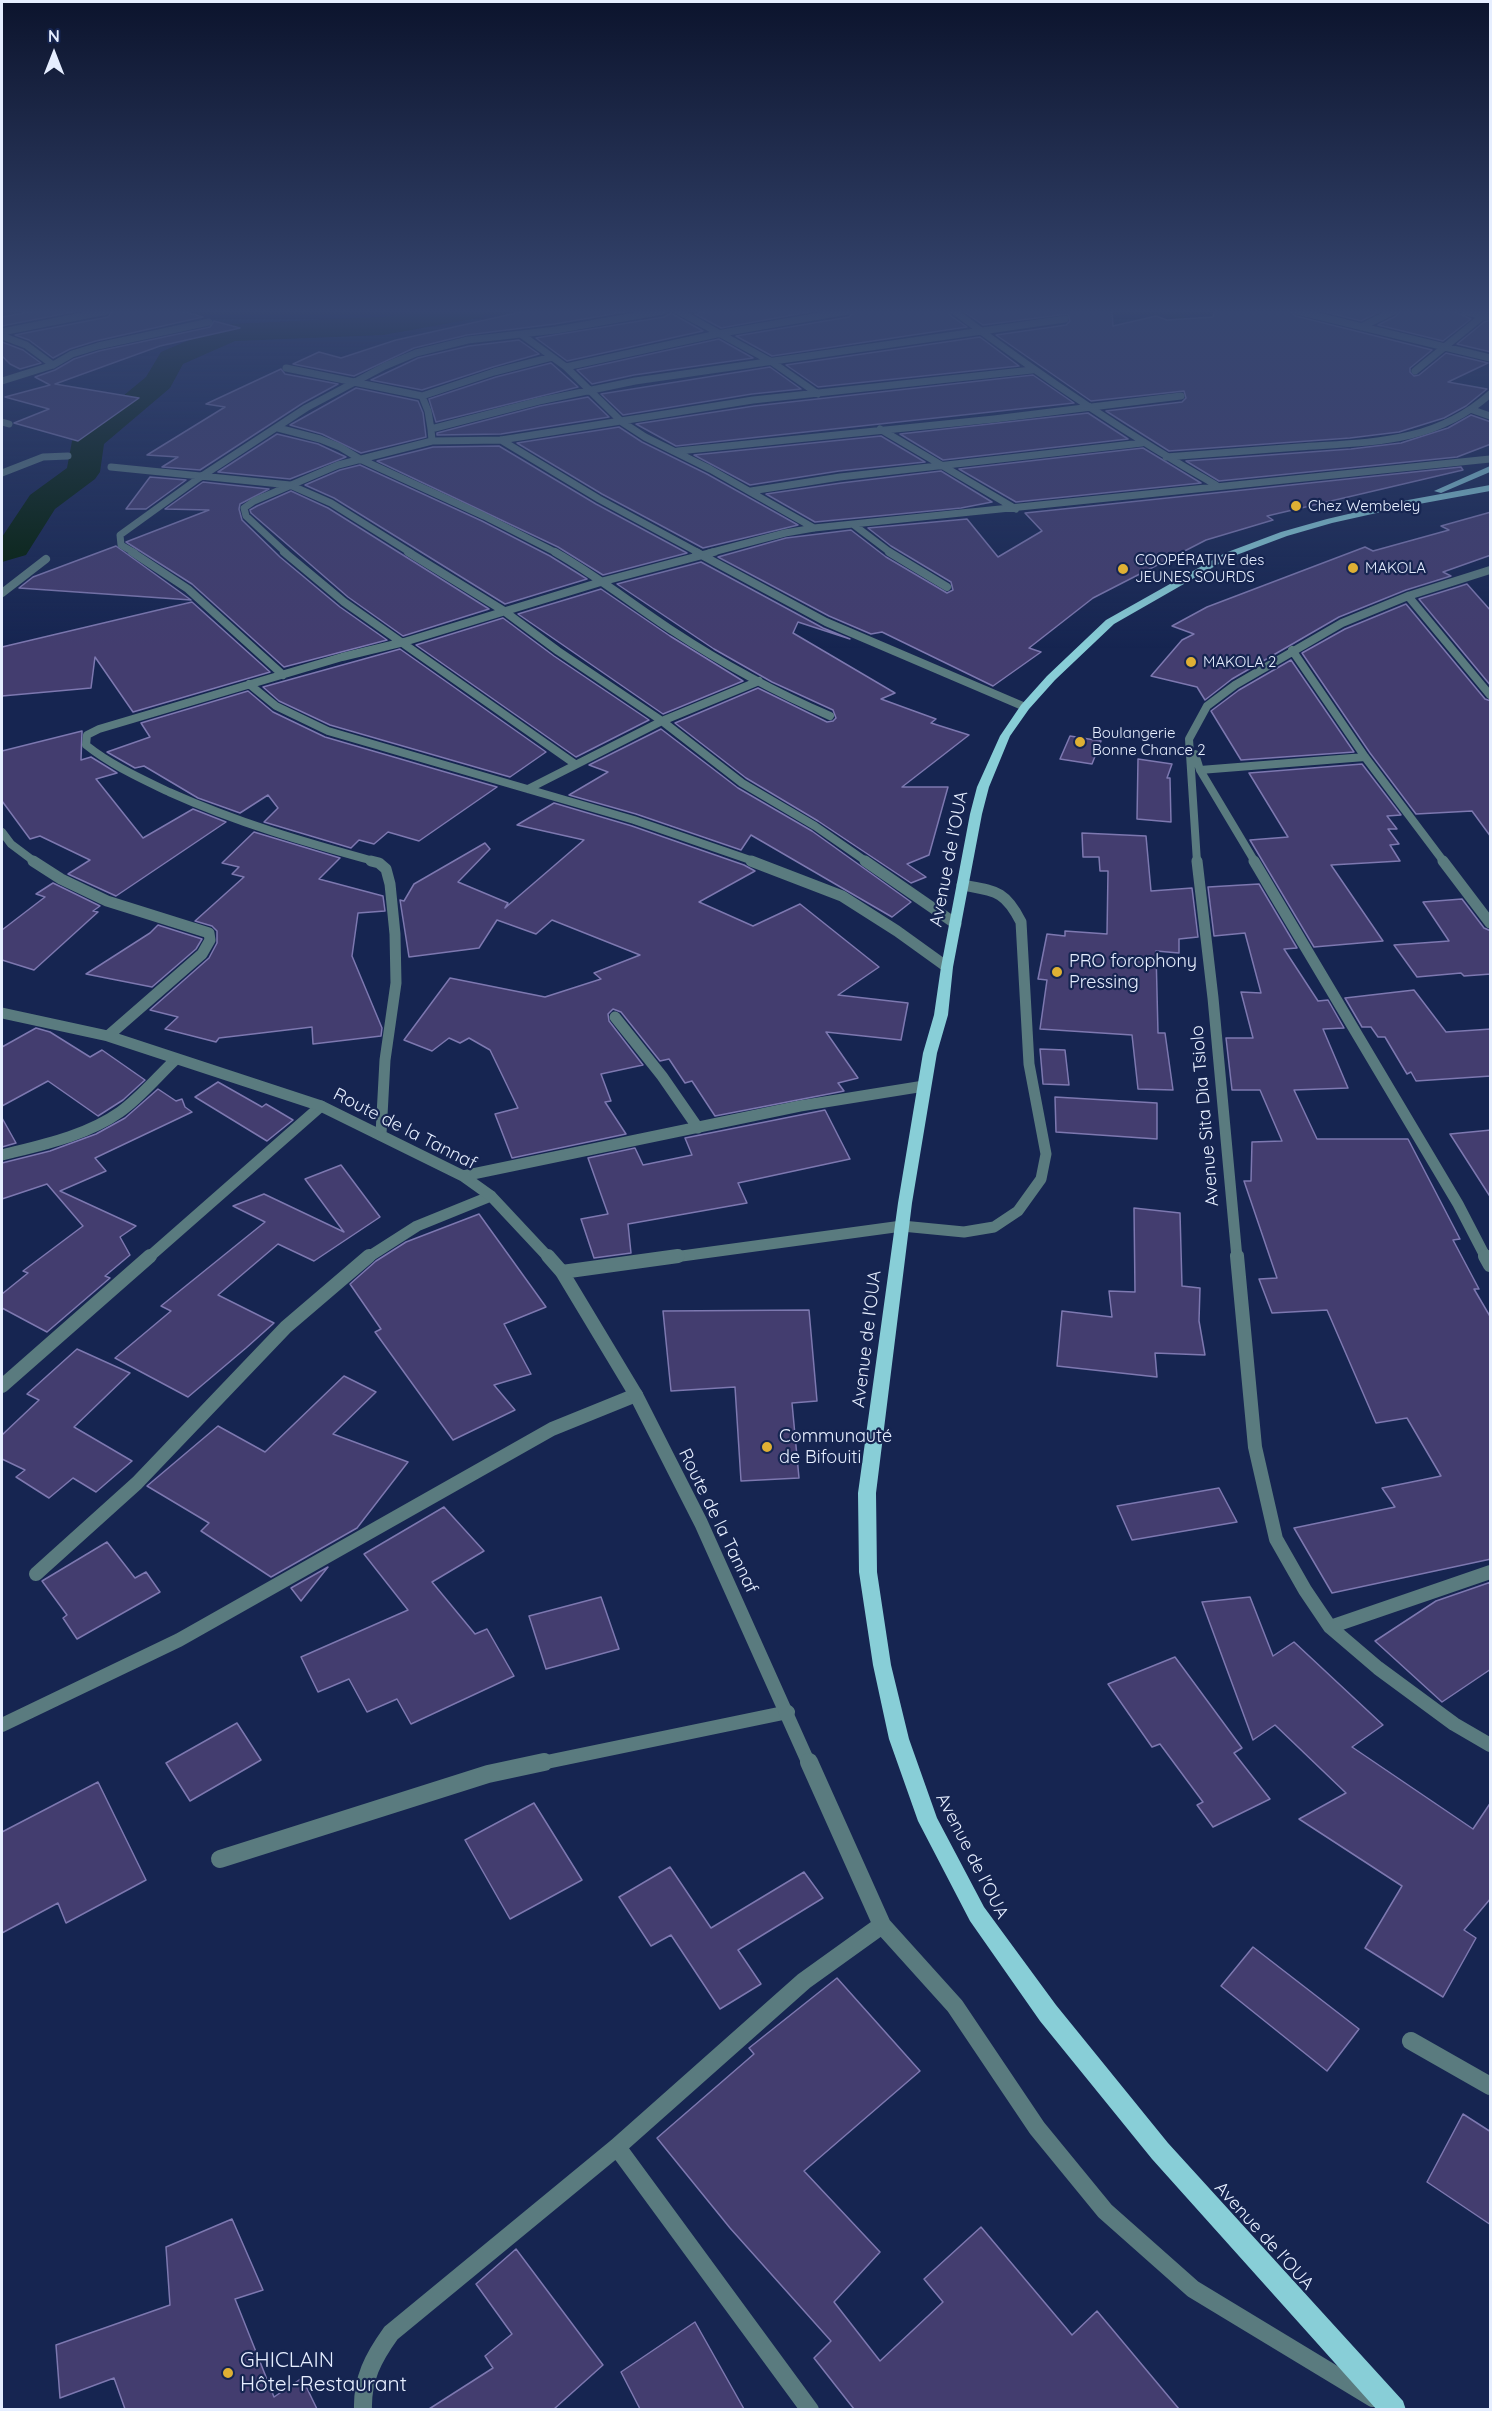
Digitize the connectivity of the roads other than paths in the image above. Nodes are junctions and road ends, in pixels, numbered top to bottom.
1 (284, 424) edge
2 (430, 424) edge
3 (453, 424) edge
4 (612, 424) edge
5 (624, 424) edge
6 (943, 424) edge
7 (1114, 424) edge
8 (1446, 424) edge
9 (278, 428) junction
10 (431, 429) junction
11 (880, 429) junction
12 (501, 440) junction
13 (432, 441) junction
14 (1142, 443) junction
15 (678, 452) junction
16 (68, 456) dead end
17 (1166, 457) junction
18 (360, 459) junction
19 (1491, 459) edge
20 (111, 467) dead end
21 (947, 467) junction
22 (1491, 469) edge
23 (2, 473) edge
24 (199, 478) junction
25 (290, 485) junction
26 (1216, 485) junction
27 (1491, 488) edge
28 (751, 491) junction
29 (1408, 503) junction
30 (1016, 509) junction
31 (854, 525) junction
32 (814, 528) junction
33 (700, 555) junction
34 (46, 559) dead end
35 (1491, 570) edge
36 (604, 581) junction
37 (947, 587) dead end
38 (2, 593) edge
39 (1408, 596) junction
40 (504, 610) junction
41 (404, 642) junction
42 (1292, 650) junction
43 (283, 675) junction
44 (759, 681) junction
45 (249, 684) junction
46 (1491, 695) edge
47 (1025, 707) junction
48 (830, 716) dead end
49 (662, 721) junction
50 (1189, 739) junction
51 (1365, 757) junction
52 (575, 764) junction
53 (1200, 770) junction
54 (528, 789) junction
55 (2, 832) edge
56 (962, 885) junction
57 (1491, 923) edge
58 (956, 924) junction
59 (947, 967) junction
60 (2, 1013) edge
61 (615, 1017) dead end
62 (108, 1036) junction
63 (175, 1060) junction
64 (924, 1086) junction
65 (321, 1106) junction
66 (698, 1128) junction
67 (381, 1134) junction
68 (2, 1155) edge
69 (463, 1176) junction
70 (491, 1196) junction
71 (902, 1226) junction
72 (1491, 1265) edge
73 (562, 1272) junction
74 (2, 1386) edge
75 (636, 1395) junction
76 (1491, 1572) edge
77 (36, 1574) dead end
78 (1330, 1627) junction
79 (788, 1712) junction
80 (2, 1725) edge
81 (1491, 1745) edge
82 (220, 1859) dead end
83 (882, 1925) junction
84 (1411, 2042) dead end
85 (1491, 2086) edge
86 (617, 2147) junction
87 (363, 2409) edge
88 (810, 2409) edge
89 (1393, 2409) edge

1 - 9 street
2 - 10 street
3 - 10 street
4 - 12 street
5 - 15 street
6 - 11 street
7 - 14 street
8 - 17 street
9 - 18 street
9 - 24 street
10 - 13 street
11 - 15 street
11 - 21 street
12 - 13 street
12 - 33 street
13 - 18 street
14 - 17 street
14 - 21 street
15 - 28 street
16 - 23 street
17 - 26 street
18 - 25 street
18 - 36 street
19 - 26 street
20 - 24 street
21 - 28 street
21 - 30 street
22 - 29 main road, Avenue de l'OUA
24 - 25 street
24 - 43 street
25 - 40 street
25 - 41 street
26 - 30 street
27 - 29 main road, Avenue de l'OUA
28 - 32 street
29 - 47 main road, Avenue de l'OUA
30 - 31 street
31 - 32 street
31 - 37 street
32 - 33 street
33 - 36 street
33 - 47 street
34 - 38 street
35 - 39 street
36 - 40 street
36 - 44 street
39 - 42 street
39 - 46 street
40 - 41 street
40 - 49 street
41 - 43 street
41 - 52 street
42 - 50 street
42 - 51 street
43 - 45 street
44 - 48 street
44 - 49 street
45 - 54 street
45 - 67 street
47 - 56 main road, Avenue de l'OUA
49 - 52 street
49 - 58 street
50 - 53 street
50 - 78 street, Avenue Sita Dia Tsiolo
51 - 53 street
51 - 57 street
52 - 54 street
53 - 72 street
54 - 59 street
55 - 62 street
56 - 58 main road, Avenue de l'OUA
56 - 71 street
58 - 59 main road, Avenue de l'OUA
59 - 64 main road, Avenue de l'OUA
60 - 62 street, Route de la Tannaf
61 - 66 street
62 - 63 street, Route de la Tannaf
63 - 65 street, Route de la Tannaf
63 - 68 street
64 - 66 street
64 - 71 main road, Avenue de l'OUA
65 - 67 street, Route de la Tannaf
65 - 74 street
66 - 69 street
67 - 69 street, Route de la Tannaf
69 - 70 street, Route de la Tannaf
70 - 73 street, Route de la Tannaf
70 - 77 street
71 - 73 street
71 - 89 main road, Avenue de l'OUA
73 - 75 street, Route de la Tannaf
75 - 79 street, Route de la Tannaf
75 - 80 street
76 - 78 street
78 - 81 street, Avenue Sita Dia Tsiolo
79 - 82 street
79 - 83 street, Route de la Tannaf
83 - 86 street
83 - 89 street, Route de la Tannaf
84 - 85 street
86 - 87 street
86 - 88 street

